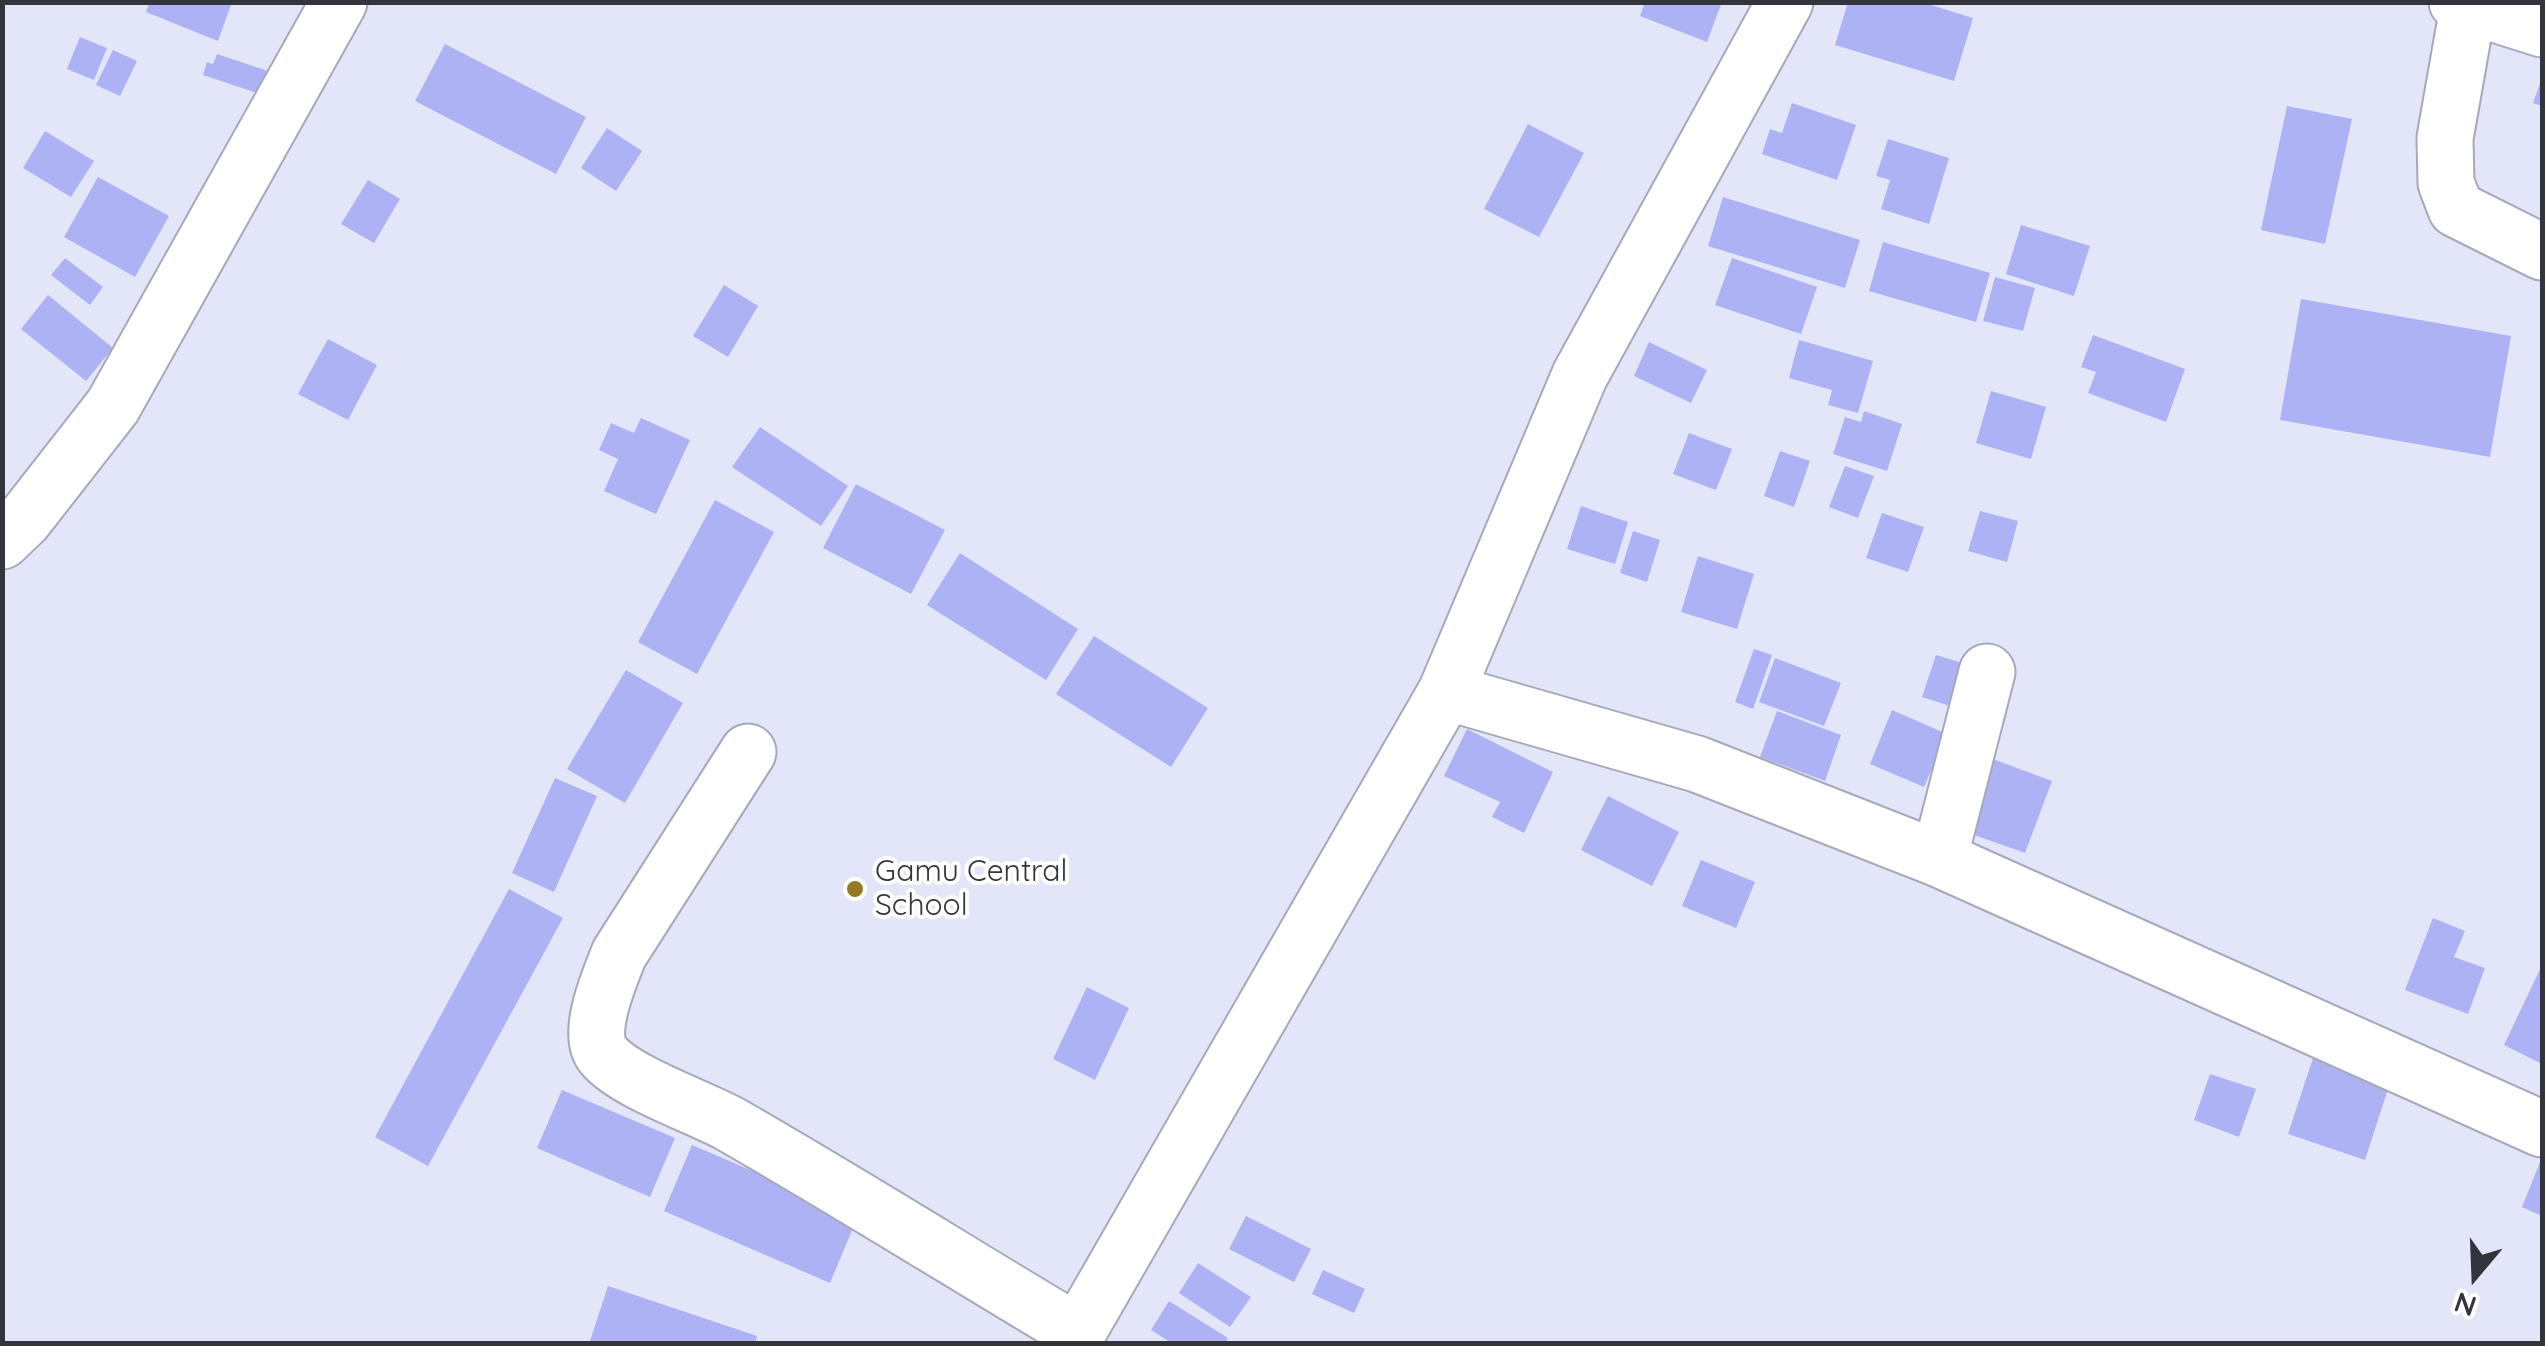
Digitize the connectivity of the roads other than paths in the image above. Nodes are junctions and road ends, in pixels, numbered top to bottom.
1 (340, 2) edge
2 (1786, 2) edge
3 (2464, 4) edge
4 (2542, 29) edge
5 (2542, 252) edge
6 (2, 541) edge
7 (1987, 672) dead end
8 (1446, 692) junction
9 (748, 752) dead end
10 (1939, 859) junction
11 (2542, 1129) edge
12 (1074, 1338) edge

1 - 6 street
2 - 8 street
3 - 4 street
3 - 5 street
7 - 10 street
8 - 10 street
8 - 12 street
9 - 12 street
10 - 11 street

